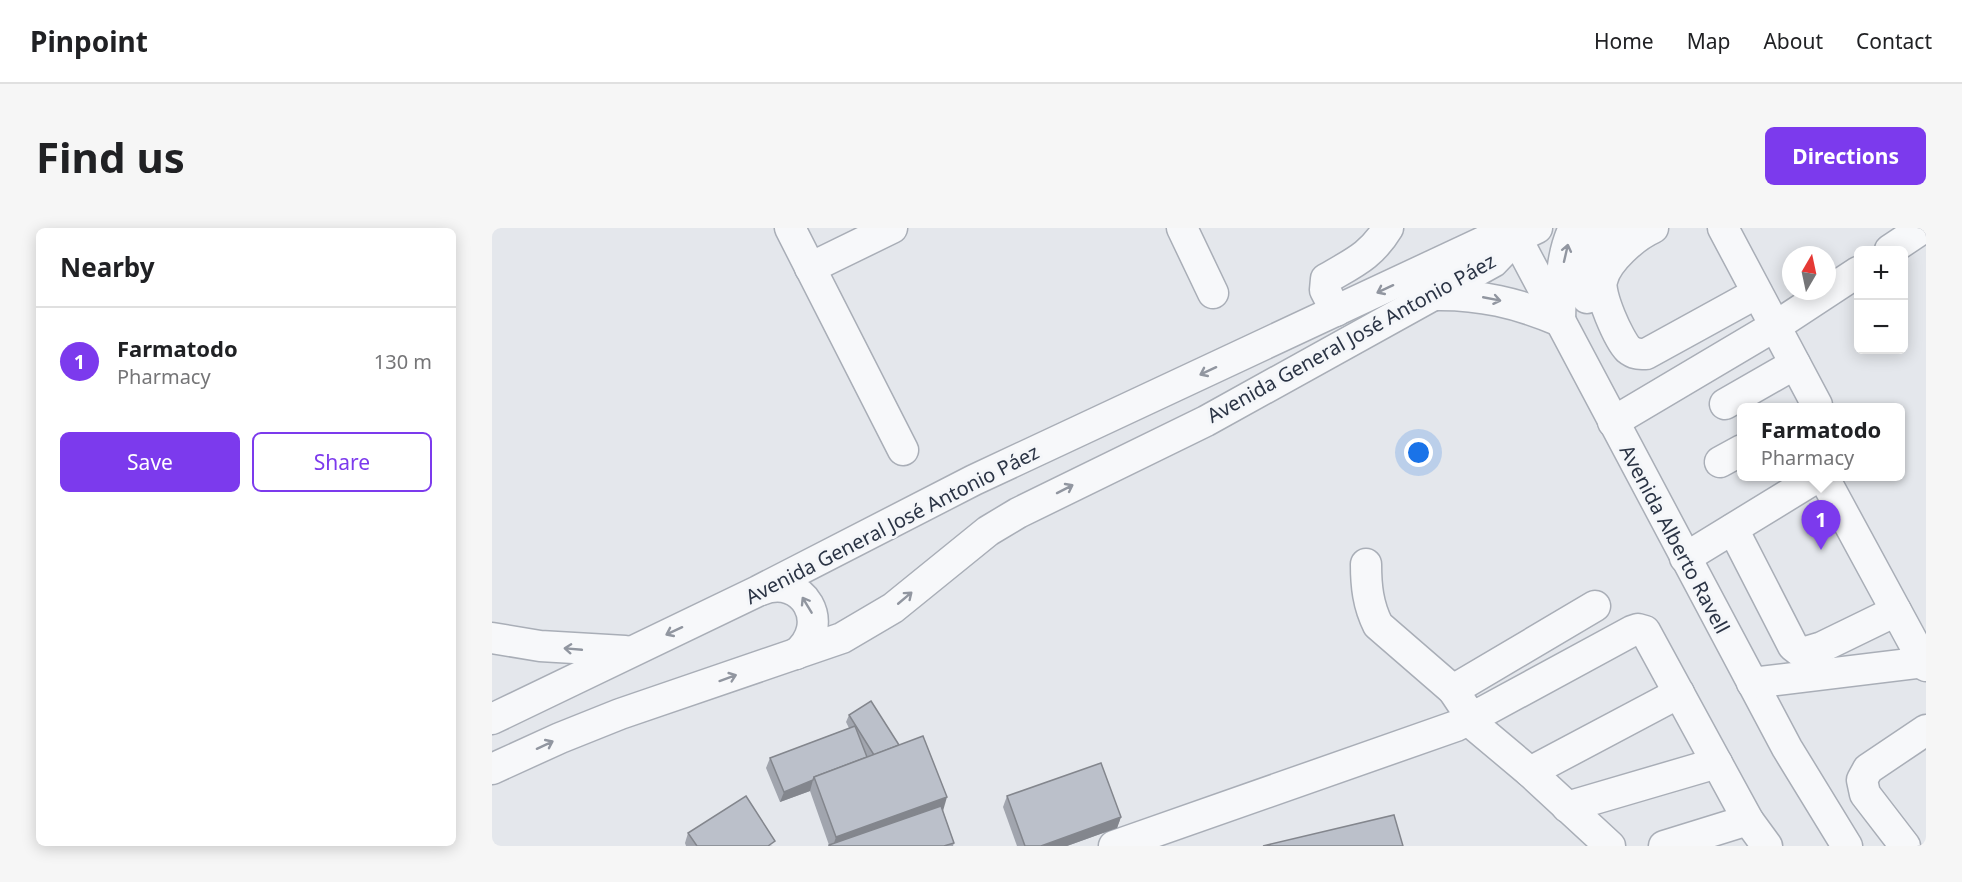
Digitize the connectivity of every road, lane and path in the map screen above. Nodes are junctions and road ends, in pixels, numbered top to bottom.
1 (790, 228) edge
2 (892, 228) edge
3 (1182, 228) edge
4 (1388, 228) edge
5 (1457, 228) edge
6 (1574, 228) edge
7 (1612, 228) edge
8 (1653, 228) edge
9 (1724, 228) edge
10 (1521, 231) edge
11 (810, 268) junction
12 (1854, 275) edge
13 (1432, 281) junction
14 (1213, 293) dead end
15 (1757, 293) junction
16 (1587, 300) dead end
17 (1336, 311) junction
18 (1560, 321) junction
19 (1775, 326) junction
20 (1795, 364) junction
21 (1814, 403) edge
22 (1725, 404) dead end
23 (1613, 422) junction
24 (903, 450) dead end
25 (1814, 481) edge
26 (1823, 481) edge
27 (1733, 529) junction
28 (1685, 558) junction
29 (1366, 564) dead end
30 (758, 591) junction
31 (1595, 606) dead end
32 (1896, 611) junction
33 (492, 638) edge
34 (631, 652) junction
35 (796, 654) junction
36 (1925, 664) edge
37 (1752, 683) junction
38 (1453, 690) junction
39 (1679, 693) junction
40 (492, 719) edge
41 (1468, 720) junction
42 (1926, 730) edge
43 (1717, 763) junction
44 (492, 769) edge
45 (1530, 772) junction
46 (1567, 807) junction
47 (1748, 820) junction
48 (1114, 846) edge
49 (1610, 846) edge
50 (1665, 846) edge
51 (1767, 846) edge
52 (1847, 846) edge
53 (1905, 846) edge

1 - 11 street
2 - 11 street
3 - 14 street
4 - 17 street
5 - 13 street
18 -> 6 street
7 - 16 street
8 - 15 street
9 - 15 street
10 - 13 street, Avenida General José Antonio Páez
10 - 18 street, Avenida Alberto Ravell
11 - 24 street
12 - 19 street
13 -> 17 street, Avenida General José Antonio Páez
13 -> 18 street
35 -> 13 street, Avenida General José Antonio Páez
15 - 19 street
17 -> 30 street, Avenida General José Antonio Páez
18 - 23 street, Avenida Alberto Ravell
19 - 20 street
19 - 23 street
20 - 21 street
20 - 22 street
23 - 28 street, Avenida Alberto Ravell
25 - 27 street
26 - 32 street
27 - 28 street
27 - 32 street
28 - 37 street, Avenida Alberto Ravell
29 - 38 street
30 -> 34 street, Avenida General José Antonio Páez
35 -> 30 street
31 - 38 street
32 - 36 street
34 -> 33 street
34 - 40 street, Avenida General José Antonio Páez
44 -> 35 street, Avenida General José Antonio Páez
36 - 37 street
37 - 52 street, Avenida Alberto Ravell
38 - 41 street
39 - 41 street
39 - 43 street
39 - 45 street
41 - 45 street
41 - 48 street
42 - 53 street
43 - 46 street
43 - 47 street
45 - 46 street
46 - 49 street
47 - 50 street
47 - 51 street

